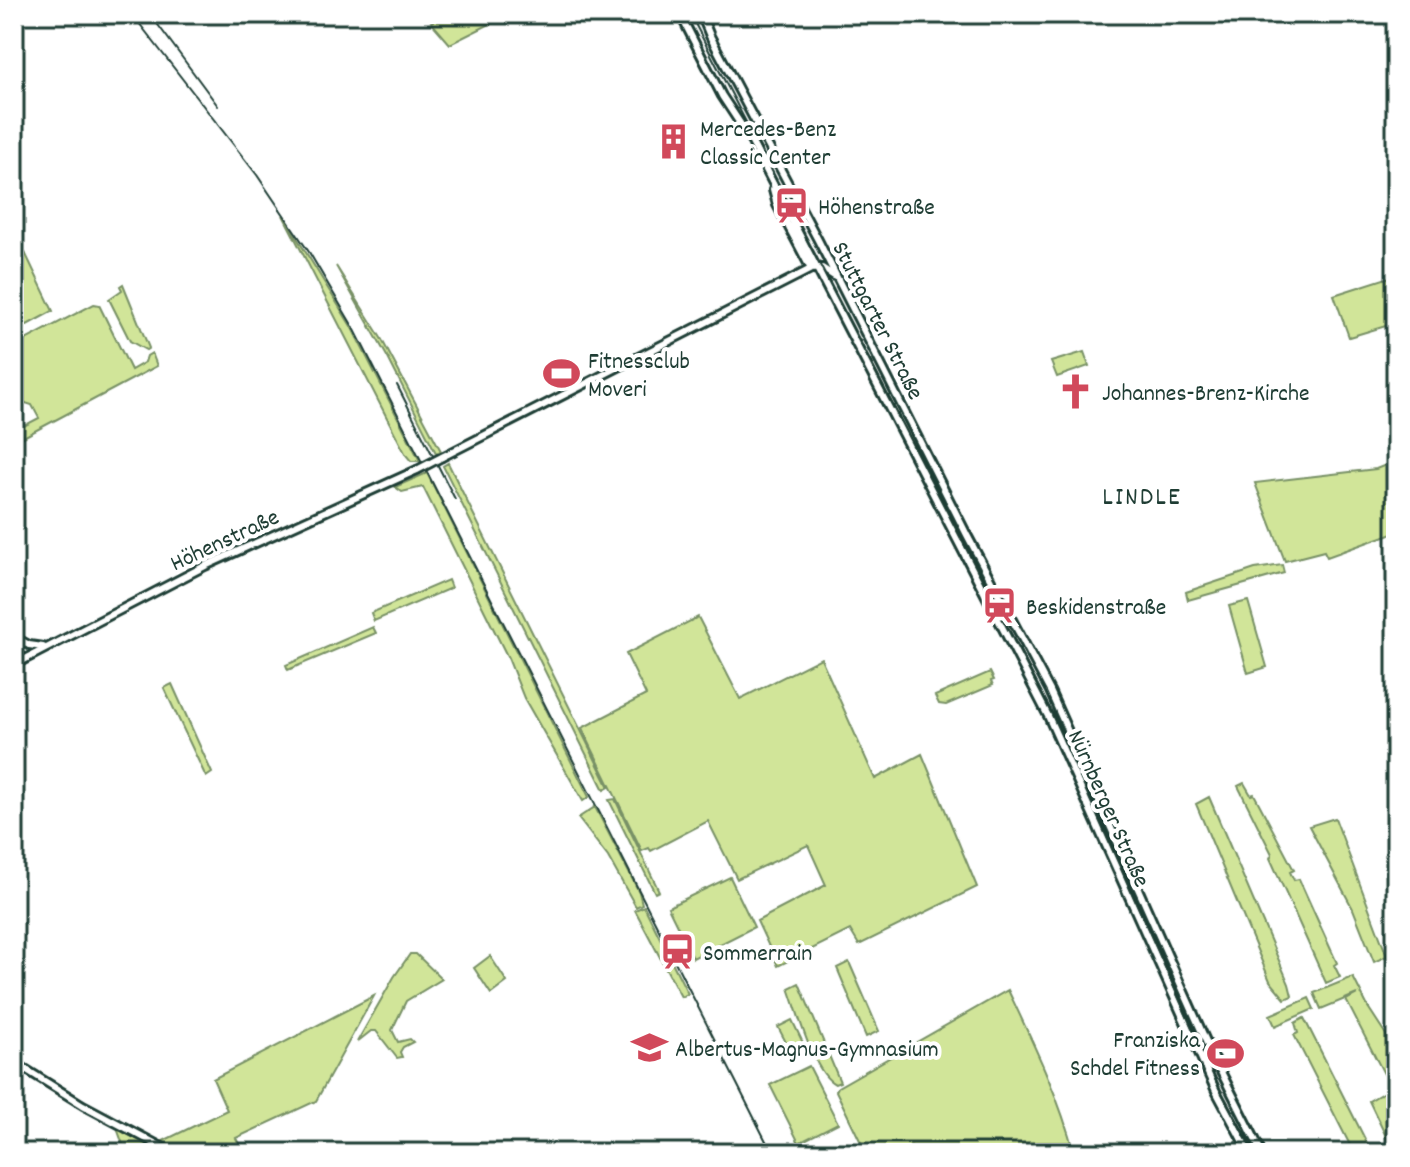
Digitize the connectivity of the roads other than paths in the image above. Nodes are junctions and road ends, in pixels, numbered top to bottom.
1 (682, 14) edge
2 (700, 14) edge
3 (822, 249) junction
4 (813, 268) junction
5 (837, 278) junction
6 (928, 482) joint
7 (16, 640) edge
8 (1025, 642) joint
9 (47, 647) junction
10 (1018, 656) junction
11 (23, 660) junction
12 (1035, 662) junction
13 (14, 665) edge
14 (1027, 673) junction
15 (1044, 678) junction
16 (14, 1062) edge
17 (173, 1153) edge
18 (1249, 1153) edge
19 (1262, 1153) edge

1 - 4 main road, Stuttgarter Straße
2 - 3 main road, Stuttgarter Straße
3 - 4 main road
3 - 5 main road, Stuttgarter Straße
4 - 5 main road
4 - 6 main road, Stuttgarter Straße
4 - 9 main road, Höhenstraße, bridge
5 - 8 main road, Stuttgarter Straße
6 - 10 main road, Nürnberger Straße
7 - 9 main road
7 - 11 main road
8 - 12 main road, Nürnberger Straße
9 - 11 main road, Höhenstraße
10 - 12 main road
10 - 14 main road, Nürnberger Straße
11 - 13 main road, Höhenstraße
12 - 15 main road, Nürnberger Straße
14 - 15 main road
14 - 18 main road, Nürnberger Straße
15 - 19 main road, Nürnberger Straße
16 - 17 main road

